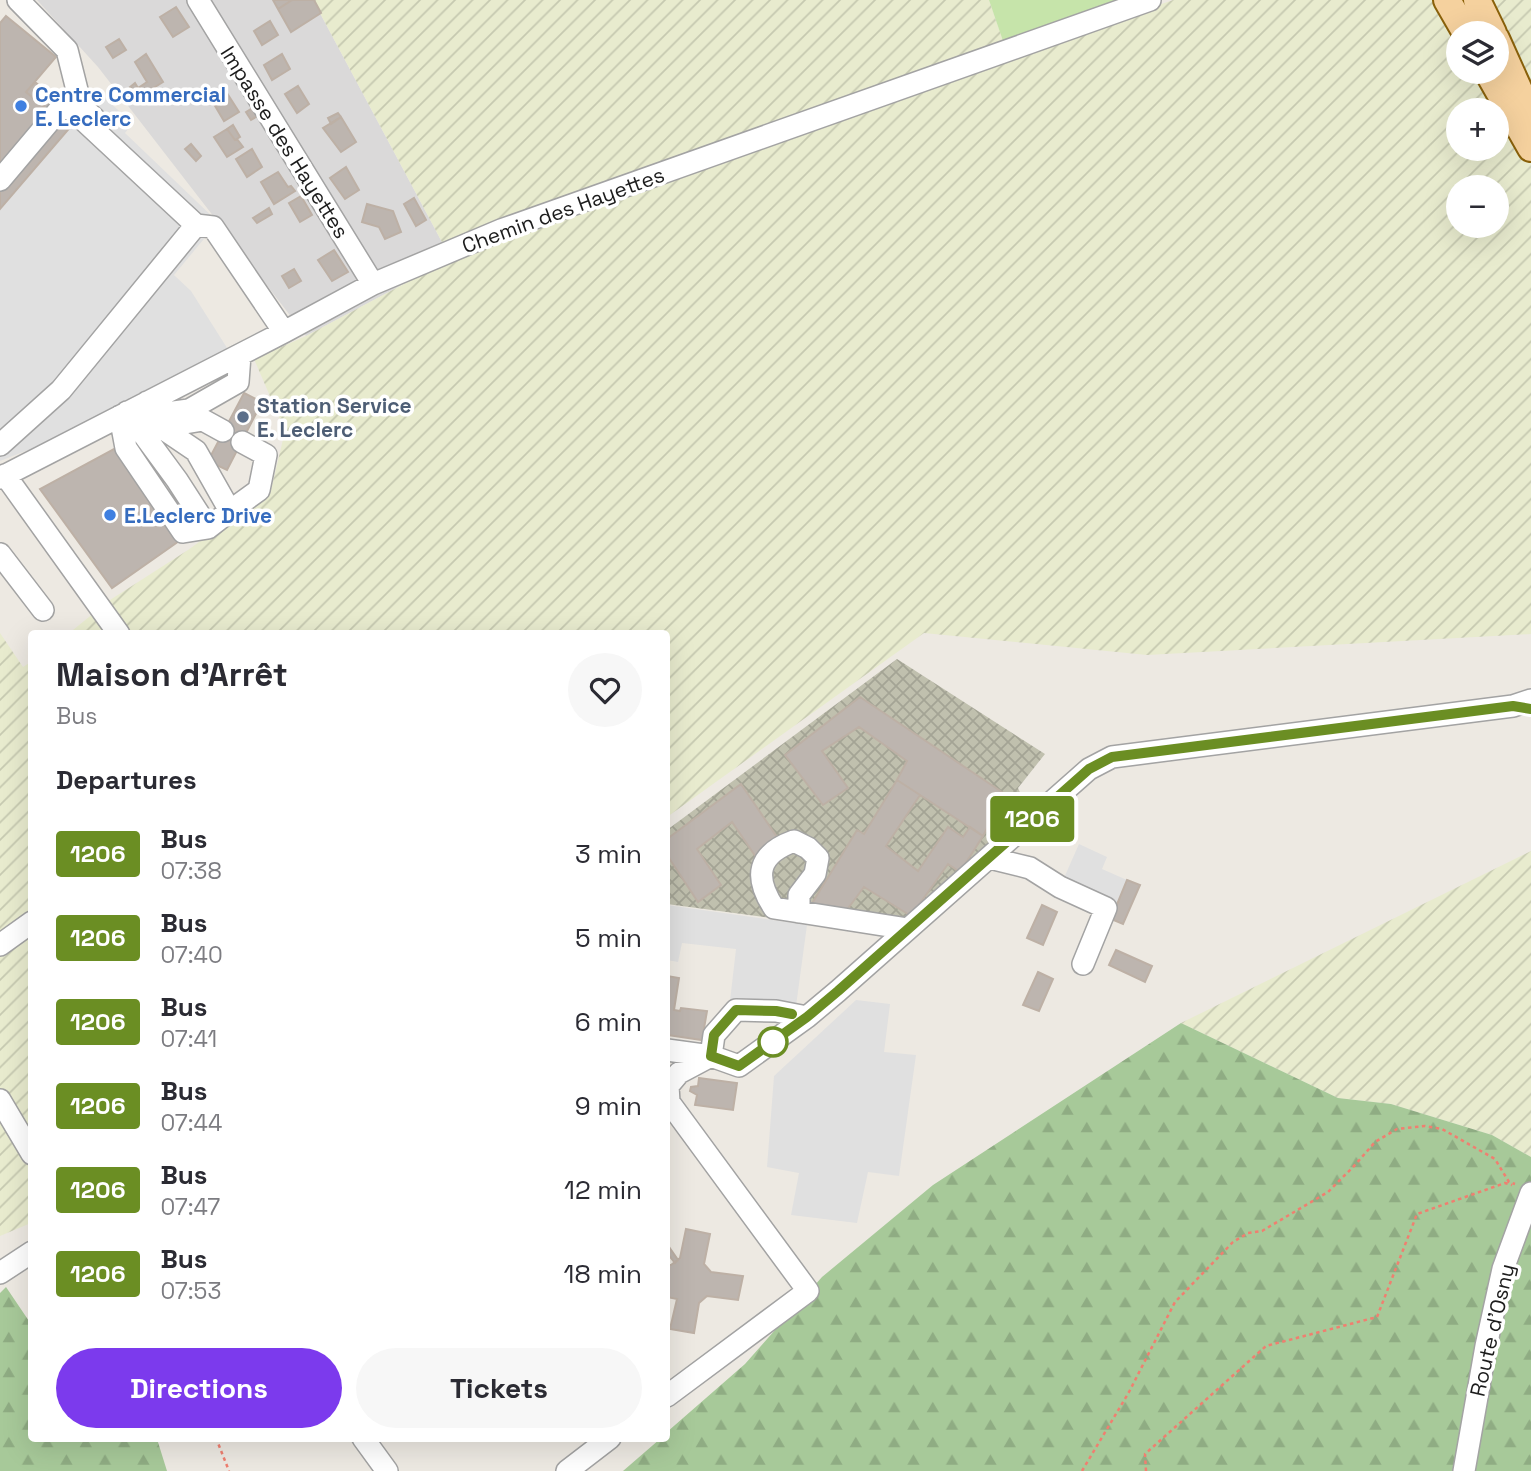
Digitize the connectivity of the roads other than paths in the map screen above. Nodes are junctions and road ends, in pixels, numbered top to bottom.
1 (18, 0) edge
2 (198, 0) edge
3 (1150, 0) edge
4 (1447, 0) edge
5 (1477, 0) edge
6 (1459, 21) edge
7 (1487, 21) edge
8 (1509, 68) edge
9 (1495, 84) edge
10 (1531, 117) edge
11 (1531, 148) edge
12 (0, 180) edge
13 (204, 226) junction
14 (373, 284) junction
15 (284, 332) junction
16 (132, 410) junction
17 (0, 445) edge
18 (2, 476) edge
19 (178, 481) junction
20 (153, 487) junction
21 (230, 511) junction
22 (0, 554) edge
23 (43, 610) dead end
24 (115, 630) edge
25 (1525, 705) edge
26 (1021, 830) junction
27 (990, 858) junction
28 (1030, 868) junction
29 (799, 912) dead end
30 (28, 925) edge
31 (908, 929) junction
32 (0, 945) edge
33 (1083, 964) dead end
34 (807, 1017) junction
35 (670, 1050) edge
36 (711, 1056) junction
37 (670, 1084) edge
38 (0, 1100) edge
39 (670, 1103) edge
40 (28, 1147) edge
41 (1523, 1188) edge
42 (28, 1255) edge
43 (0, 1273) edge
44 (670, 1394) edge
45 (366, 1442) edge
46 (605, 1442) edge
47 (387, 1471) edge
48 (567, 1471) edge
49 (1464, 1471) edge

1 - 13 street
2 - 14 street, Impasse des Hayettes
3 - 14 street, Chemin des Hayettes
4 - 6 main road
5 - 7 main road
8 - 10 main road
9 - 11 main road
12 - 13 street
13 - 15 street
13 - 17 street
14 - 15 street, Chemin des Hayettes
15 - 16 street, Chemin des Hayettes
16 - 18 street, Chemin des Hayettes
16 - 19 street
16 - 20 street
18 - 24 street
19 - 20 street
19 - 20 street
19 - 20 street
19 - 20 street
19 - 21 street
19 - 21 street
19 - 21 street
22 - 23 street
25 - 26 street
26 - 27 street
26 - 28 street
27 - 28 street
27 - 31 street
28 - 33 street
29 - 31 street
30 - 32 street
31 - 34 street
34 - 36 street
34 - 36 street
35 - 36 street
36 - 37 street
38 - 40 street
39 - 44 street
41 - 49 street, Route d'Osny
42 - 43 street
45 - 47 street
46 - 48 street

